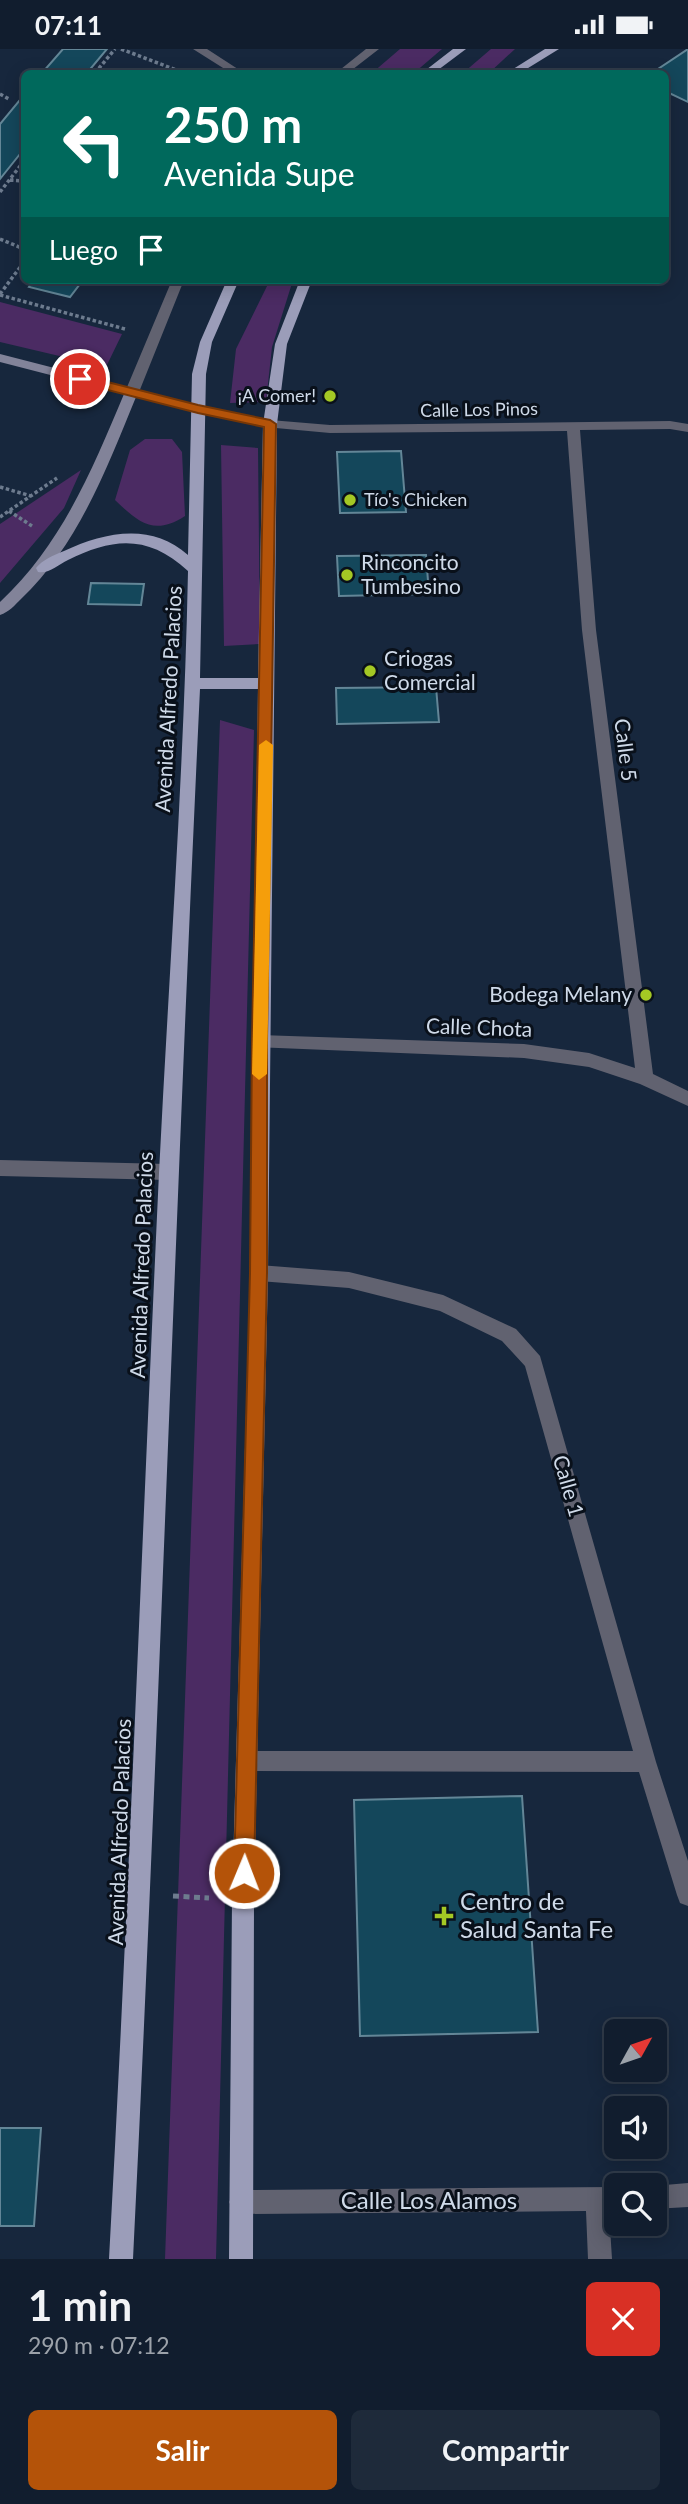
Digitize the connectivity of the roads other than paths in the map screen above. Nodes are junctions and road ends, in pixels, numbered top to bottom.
1 (199, 49) edge
2 (373, 49) edge
3 (460, 49) edge
4 (553, 49) edge
5 (233, 70) edge
6 (345, 70) edge
7 (431, 70) edge
8 (518, 70) edge
9 (176, 284) edge
10 (231, 284) edge
11 (304, 284) edge
12 (0, 358) edge
13 (132, 392) junction
14 (198, 409) junction
15 (270, 424) junction
16 (573, 426) junction
17 (688, 428) edge
18 (43, 568) junction
19 (197, 571) junction
20 (0, 610) edge
21 (193, 683) junction
22 (267, 684) junction
23 (260, 1042) junction
24 (645, 1078) junction
25 (688, 1098) edge
26 (0, 1168) edge
27 (168, 1172) junction
28 (259, 1273) junction
29 (246, 1761) junction
30 (646, 1762) junction
31 (688, 1895) edge
32 (688, 2195) edge
33 (667, 2196) edge
34 (604, 2200) edge
35 (241, 2202) junction
36 (604, 2220) edge
37 (121, 2259) edge
38 (241, 2259) edge
39 (600, 2259) edge

1 - 5 street
2 - 6 street
3 - 7 main road
4 - 8 main road
9 - 13 street
10 - 14 main road, Avenida Alfredo Palacios
11 - 15 main road
12 - 13 street
13 - 14 street
13 - 18 street
14 - 15 street
14 - 19 main road, Avenida Alfredo Palacios
15 - 16 street, Calle Los Pinos
15 - 22 main road
16 - 17 street, Calle Los Pinos
16 - 24 street, Calle 5
18 - 19 main road
18 - 20 street
19 - 21 main road, Avenida Alfredo Palacios
21 - 22 main road
21 - 27 main road, Avenida Alfredo Palacios
22 - 23 main road
23 - 24 street, Calle Chota
23 - 28 main road
24 - 25 street, Calle Chota
26 - 27 street
27 - 37 main road, Avenida Alfredo Palacios
28 - 29 main road
28 - 30 street, Calle 1
29 - 30 street
29 - 35 main road
30 - 31 street, Calle 1
32 - 33 street
34 - 35 street, Calle Los Alamos
35 - 38 main road
36 - 39 street

